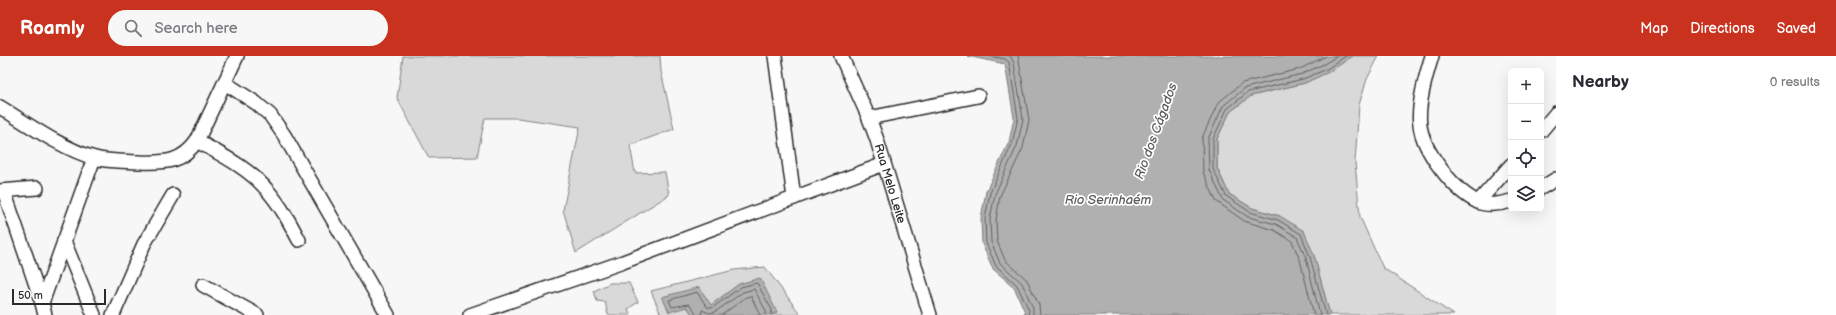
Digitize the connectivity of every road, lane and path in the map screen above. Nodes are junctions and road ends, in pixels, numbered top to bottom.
1 (237, 56) edge
2 (775, 56) edge
3 (841, 56) edge
4 (1432, 56) edge
5 (225, 83) junction
6 (978, 96) dead end
7 (0, 107) edge
8 (1556, 113) edge
9 (869, 118) junction
10 (1544, 127) edge
11 (197, 141) junction
12 (94, 158) junction
13 (884, 164) junction
14 (1508, 168) edge
15 (1556, 179) edge
16 (1544, 186) edge
17 (37, 188) dead end
18 (2, 191) edge
19 (173, 196) dead end
20 (794, 198) junction
21 (1478, 202) junction
22 (1508, 202) edge
23 (299, 240) dead end
24 (64, 241) junction
25 (203, 285) dead end
26 (43, 309) edge
27 (94, 315) edge
28 (113, 315) edge
29 (257, 315) edge
30 (388, 315) edge
31 (470, 315) edge
32 (930, 315) edge

1 - 5 street
2 - 20 street
3 - 9 street, Rua Melo Leite
4 - 21 street
5 - 11 street
5 - 30 street
6 - 9 street
7 - 12 street
8 - 10 street
9 - 13 street, Rua Melo Leite
11 - 12 street
11 - 23 street
12 - 24 street
13 - 20 street
13 - 32 street, Rua Melo Leite
14 - 21 street
15 - 16 street
17 - 18 street
18 - 26 street
19 - 28 street
20 - 31 street
21 - 22 street
24 - 26 street
24 - 27 street
25 - 29 street

